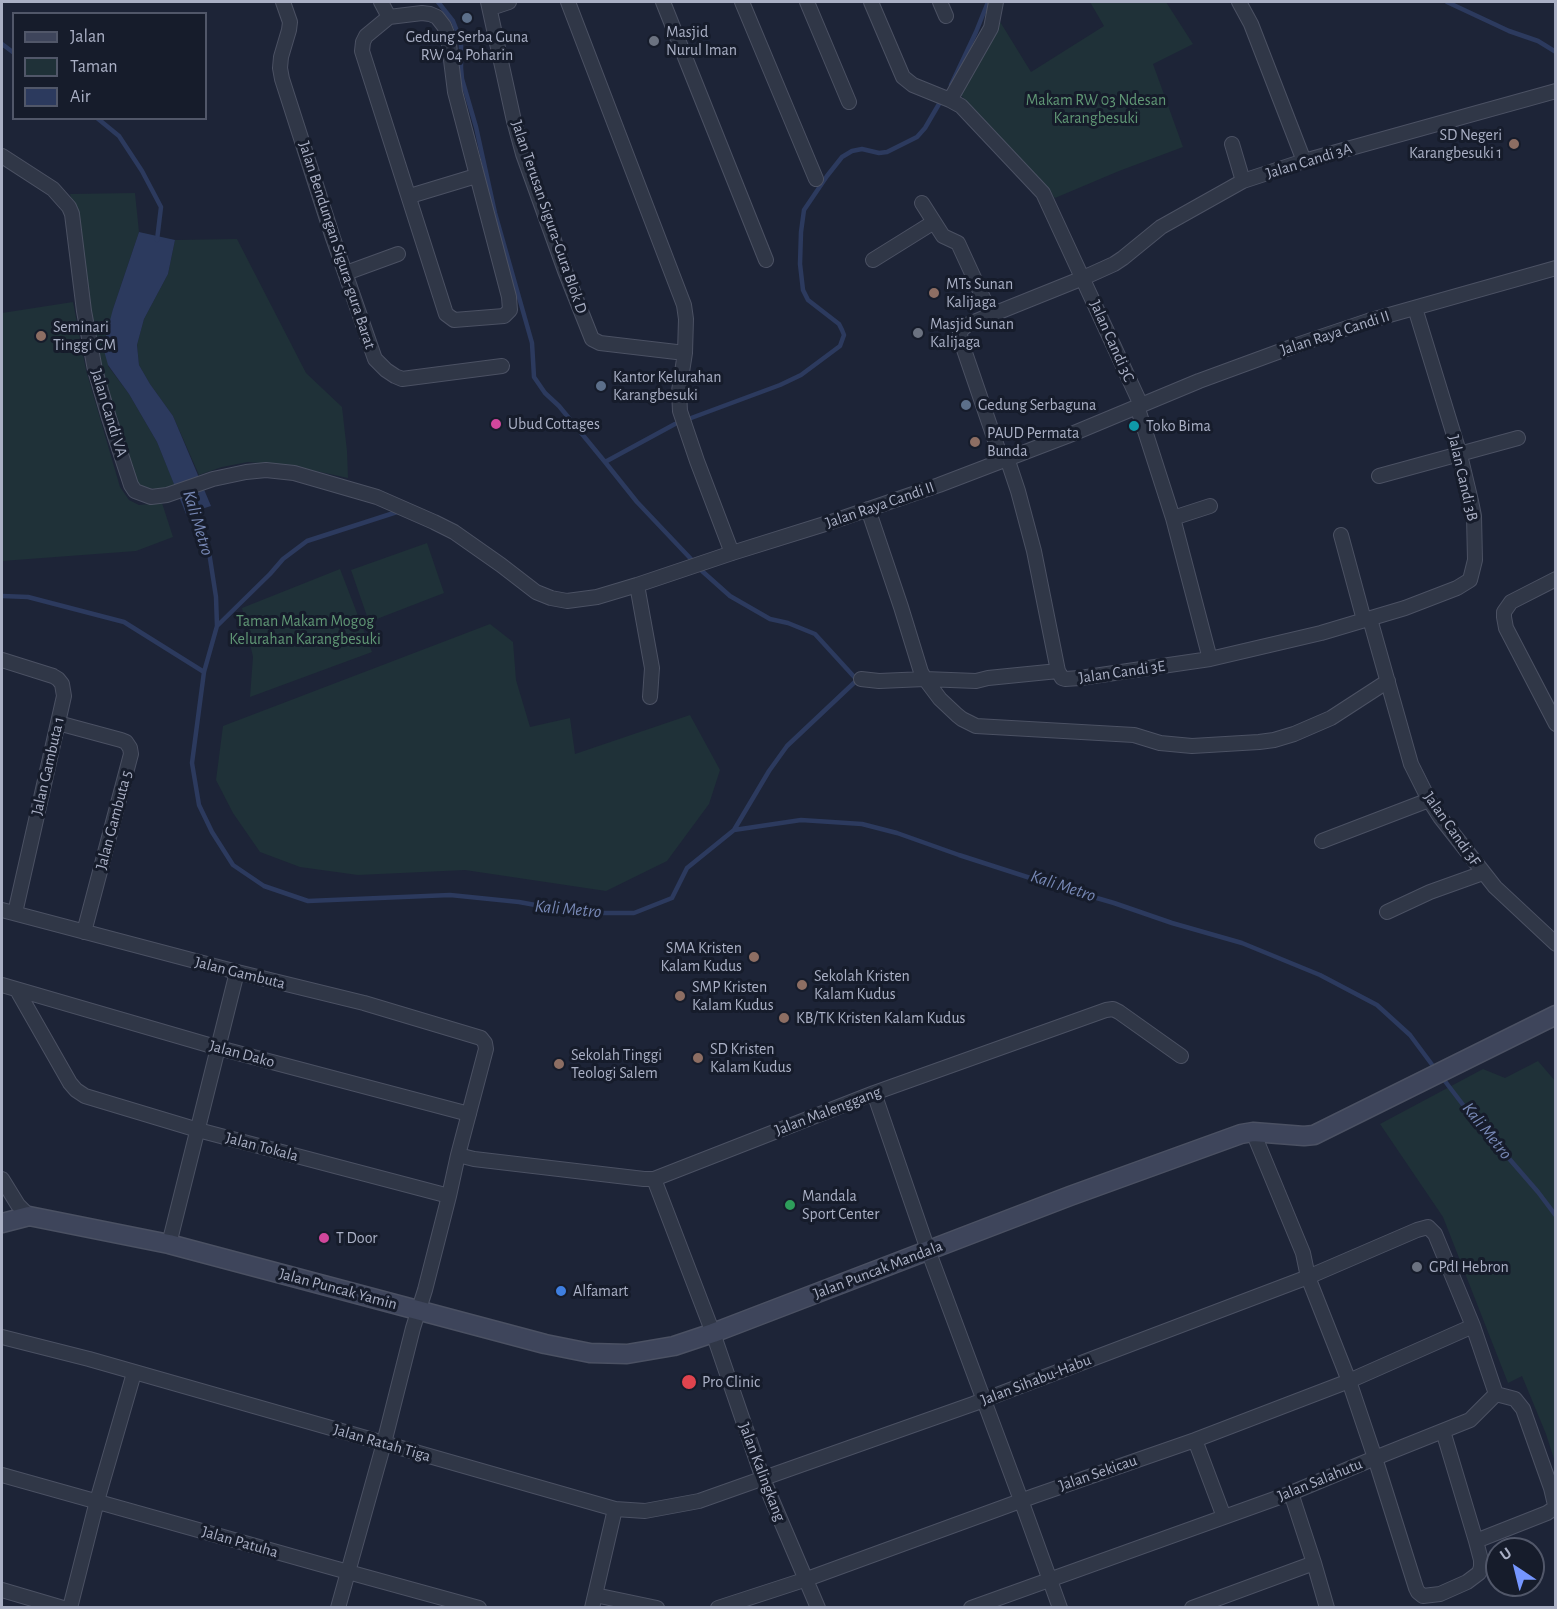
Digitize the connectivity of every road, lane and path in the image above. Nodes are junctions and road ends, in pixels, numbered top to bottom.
1 (284, 2) edge
2 (381, 2) edge
3 (508, 2) edge
4 (568, 2) edge
5 (663, 2) edge
6 (742, 2) edge
7 (807, 2) edge
8 (871, 2) edge
9 (940, 2) edge
10 (996, 2) edge
11 (1239, 2) edge
12 (490, 5) edge
13 (389, 16) junction
14 (946, 16) dead end
15 (1556, 91) edge
16 (945, 97) junction
17 (849, 102) dead end
18 (1232, 144) dead end
19 (2, 156) edge
20 (1304, 161) junction
21 (476, 176) junction
22 (816, 179) dead end
23 (1243, 181) junction
24 (410, 196) junction
25 (922, 203) dead end
26 (934, 222) junction
27 (398, 254) dead end
28 (873, 260) dead end
29 (766, 261) dead end
30 (1556, 268) edge
31 (346, 273) junction
32 (1083, 278) junction
33 (1415, 308) junction
34 (991, 315) junction
35 (685, 348) junction
36 (502, 366) dead end
37 (1139, 405) junction
38 (1518, 438) dead end
39 (1460, 455) junction
40 (1004, 459) junction
41 (1379, 476) dead end
42 (166, 495) joint
43 (1210, 506) dead end
44 (868, 509) junction
45 (1173, 518) junction
46 (1341, 535) dead end
47 (732, 553) junction
48 (1556, 579) edge
49 (637, 585) junction
50 (1367, 620) junction
51 (1210, 659) junction
52 (2, 660) edge
53 (1058, 671) junction
54 (861, 679) dead end
55 (925, 679) junction
56 (1388, 681) junction
57 (1556, 690) edge
58 (1542, 696) junction
59 (650, 697) dead end
60 (58, 723) junction
61 (1556, 724) edge
62 (1429, 800) junction
63 (1322, 841) dead end
64 (1484, 873) junction
65 (8, 912) edge
66 (1387, 912) dead end
67 (84, 932) junction
68 (1556, 944) edge
69 (237, 972) junction
70 (2, 986) edge
71 (17, 990) junction
72 (1556, 1015) edge
73 (219, 1048) junction
74 (1181, 1056) dead end
75 (874, 1093) junction
76 (469, 1114) junction
77 (198, 1130) junction
78 (1253, 1132) junction
79 (458, 1155) junction
80 (2, 1179) edge
81 (654, 1179) junction
82 (449, 1196) junction
83 (29, 1216) junction
84 (2, 1223) edge
85 (169, 1244) junction
86 (928, 1250) junction
87 (1308, 1277) junction
88 (418, 1311) junction
89 (1473, 1326) junction
90 (713, 1333) junction
91 (2, 1338) edge
92 (134, 1373) junction
93 (1349, 1381) junction
94 (1496, 1394) junction
95 (984, 1400) junction
96 (1443, 1431) junction
97 (1195, 1440) junction
98 (384, 1443) junction
99 (1376, 1458) junction
100 (2, 1474) edge
101 (763, 1479) junction
102 (1291, 1493) junction
103 (1022, 1500) junction
104 (97, 1501) junction
105 (615, 1509) junction
106 (1224, 1517) junction
107 (1476, 1541) junction
108 (1314, 1563) junction
109 (348, 1572) junction
110 (807, 1580) junction
111 (1049, 1580) junction
112 (2, 1590) edge
113 (593, 1601) edge
114 (63, 1608) edge
115 (70, 1608) edge
116 (338, 1608) edge
117 (479, 1608) edge
118 (657, 1608) edge
119 (718, 1608) edge
120 (818, 1608) edge
121 (971, 1608) edge
122 (1060, 1608) edge
123 (1192, 1608) edge
124 (1327, 1608) edge

1 - 31 street, Jalan Bendungan Sigura-gura Barat
2 - 13 street
3 - 12 street
4 - 35 street
5 - 29 street
6 - 22 street
7 - 17 street
8 - 16 street, Jalan Candi 3C
9 - 14 street
10 - 16 street
11 - 20 street
12 - 35 street, Jalan Terusan Sigura-Gura Blok D
13 - 21 street
13 - 24 street
15 - 20 street, Jalan Candi 3A
16 - 32 street, Jalan Candi 3C
18 - 23 street
19 - 42 street, Jalan Candi VA
20 - 23 street, Jalan Candi 3A
21 - 24 street
21 - 24 street
23 - 32 street, Jalan Candi 3A
25 - 26 street
26 - 28 street
26 - 34 street
27 - 31 street
30 - 33 street, Jalan Raya Candi II
31 - 36 street, Jalan Bendungan Sigura-gura Barat
32 - 34 street, Jalan Candi 3A
32 - 37 street, Jalan Candi 3C
33 - 37 street, Jalan Raya Candi II
33 - 39 street, Jalan Candi 3B
34 - 40 street, Jalan Candi 3E
35 - 47 street
37 - 40 street, Jalan Raya Candi II
37 - 45 street, Jalan Candi 3C
38 - 39 street
39 - 41 street
39 - 50 street, Jalan Candi 3B
40 - 44 street, Jalan Raya Candi II
40 - 53 street, Jalan Candi 3E
42 - 49 street, Jalan Raya Candi II
43 - 45 street
44 - 47 street, Jalan Raya Candi II
44 - 55 street
45 - 51 street, Jalan Candi 3C
46 - 50 street, Jalan Candi 3F
47 - 49 street, Jalan Raya Candi II
48 - 58 street
49 - 59 street
50 - 51 street, Jalan Candi 3E
50 - 56 street, Jalan Candi 3F
51 - 53 street, Jalan Candi 3E
52 - 60 street, Jalan Gambuta 1
53 - 55 street
54 - 55 street
55 - 56 street
56 - 62 street, Jalan Candi 3F
57 - 58 street
58 - 61 street
60 - 65 street, Jalan Gambuta 1
60 - 67 street, Jalan Gambuta 5
62 - 63 street
62 - 64 street, Jalan Candi 3F
64 - 66 street
64 - 68 street, Jalan Candi 3F
65 - 67 street, Jalan Gambuta
67 - 69 street, Jalan Gambuta
69 - 73 street
69 - 76 street, Jalan Gambuta
70 - 71 street, Jalan Dako
71 - 73 street, Jalan Dako
71 - 77 street, Jalan Tokala
72 - 78 main road, Jalan Puncak Mandala
73 - 76 street, Jalan Dako
73 - 77 street
74 - 75 street, Jalan Malenggang
75 - 81 street, Jalan Malenggang
75 - 86 street
76 - 79 street
77 - 82 street, Jalan Tokala
77 - 85 street
78 - 86 main road, Jalan Puncak Mandala
78 - 87 street, Jalan Salahutu
79 - 81 street, Jalan Malenggang
79 - 82 street
80 - 83 street
81 - 90 street, Jalan Kalingkang
82 - 88 street
83 - 84 main road
83 - 85 main road, Jalan Puncak Yamin
85 - 88 main road, Jalan Puncak Yamin
86 - 90 main road, Jalan Puncak Mandala
86 - 95 street
87 - 89 street, Jalan Sihabu-Habu
87 - 93 street, Jalan Salahutu
87 - 95 street, Jalan Sihabu-Habu
88 - 90 main road, Jalan Puncak Mandala
88 - 98 street, Jalan Puncak Yamin
89 - 93 street, Jalan Sekicau
89 - 94 street
90 - 101 street, Jalan Kalingkang
91 - 92 street, Jalan Ratah Tiga
92 - 98 street, Jalan Ratah Tiga
92 - 104 street
93 - 97 street, Jalan Sekicau
93 - 99 street, Jalan Salahutu
94 - 96 street
94 - 107 street
95 - 101 street, Jalan Sihabu-Habu
95 - 103 street
96 - 99 street
96 - 107 street
97 - 103 street, Jalan Sekicau
97 - 106 street
98 - 105 street, Jalan Ratah Tiga
98 - 109 street, Jalan Puncak Yamin
99 - 102 street, Jalan Salahutu
99 - 107 street
100 - 104 street, Jalan Patuha
101 - 105 street, Jalan Ratah Tiga
101 - 110 street, Jalan Kalingkang
102 - 106 street, Jalan Salahutu
102 - 108 street
103 - 110 street, Jalan Sekicau
103 - 111 street
104 - 109 street, Jalan Patuha
104 - 115 street
105 - 113 street
106 - 111 street, Jalan Salahutu
108 - 123 street
108 - 124 street
109 - 116 street, Jalan Puncak Yamin
109 - 117 street, Jalan Patuha
110 - 119 street, Jalan Sekicau
110 - 120 street, Jalan Kalingkang
111 - 121 street, Jalan Salahutu
111 - 122 street
112 - 114 street
113 - 118 street

